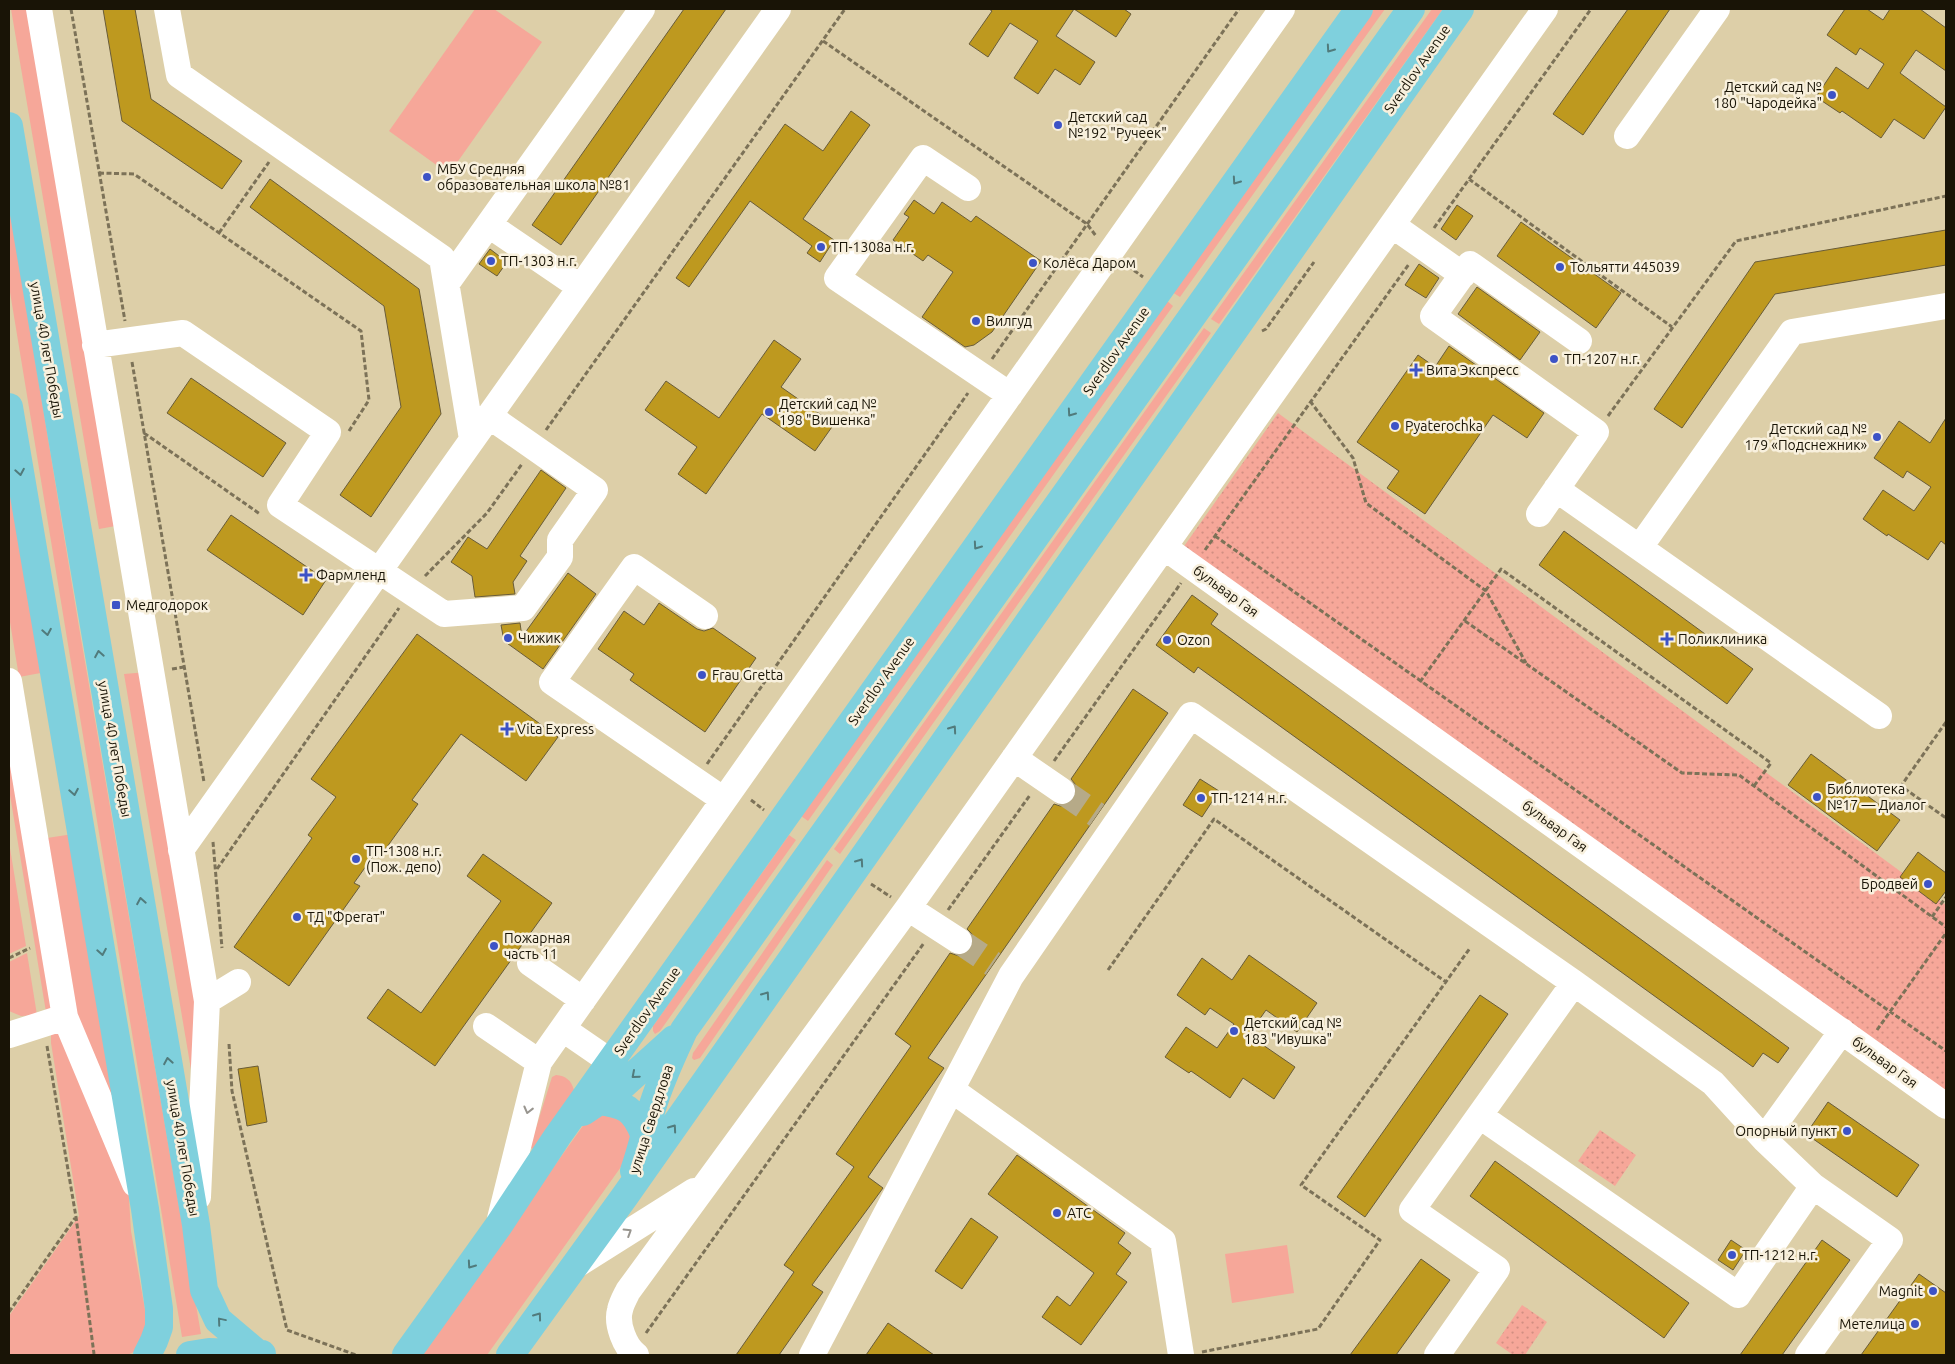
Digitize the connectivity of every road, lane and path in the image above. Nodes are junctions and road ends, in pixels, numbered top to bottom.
1 (39, 9) edge
2 (71, 9) edge
3 (167, 9) edge
4 (642, 9) edge
5 (845, 9) edge
6 (1282, 9) edge
7 (1359, 9) edge
8 (1410, 9) edge
9 (1460, 9) edge
10 (1545, 9) edge
11 (1590, 9) edge
12 (1716, 9) edge
13 (776, 10) edge
14 (822, 41) junction
15 (9, 126) edge
16 (1626, 136) dead end
17 (272, 157) dead end
18 (100, 173) junction
19 (1470, 178) junction
20 (968, 188) dead end
21 (1946, 196) edge
22 (1087, 224) dead end
23 (489, 226) junction
24 (1392, 226) junction
25 (219, 233) junction
26 (1421, 246) junction
27 (1462, 275) junction
28 (447, 283) junction
29 (580, 287) junction
30 (1946, 306) edge
31 (1672, 327) junction
32 (128, 340) junction
33 (1579, 341) dead end
34 (96, 345) junction
35 (1010, 395) junction
36 (1310, 402) junction
37 (9, 407) edge
38 (489, 416) junction
39 (144, 432) junction
40 (348, 432) dead end
41 (1596, 432) junction
42 (472, 439) junction
43 (534, 447) junction
44 (1556, 489) junction
45 (1538, 514) dead end
46 (266, 518) dead end
47 (1215, 536) junction
48 (1164, 547) junction
49 (1640, 547) junction
50 (1192, 567) junction
51 (378, 571) junction
52 (1486, 591) junction
53 (410, 592) junction
54 (706, 616) dead end
55 (1465, 621) junction
56 (1526, 664) junction
57 (9, 681) edge
58 (1420, 682) junction
59 (1879, 716) dead end
60 (1946, 722) edge
61 (1014, 758) junction
62 (1052, 784) junction
63 (1754, 786) junction
64 (728, 794) junction
65 (765, 810) dead end
66 (209, 812) junction
67 (1946, 818) edge
68 (181, 850) junction
69 (870, 884) dead end
70 (1946, 897) edge
71 (908, 908) junction
72 (1932, 917) junction
73 (936, 926) junction
74 (1946, 927) edge
75 (1946, 933) edge
76 (28, 938) dead end
77 (959, 941) tunnel mouth
78 (30, 948) junction
79 (1470, 948) dead end
80 (32, 957) dead end
81 (9, 958) edge
82 (530, 963) dead end
83 (1108, 970) dead end
84 (238, 982) dead end
85 (1446, 982) junction
86 (1574, 983) junction
87 (583, 1000) junction
88 (207, 1001) junction
89 (1890, 1012) junction
90 (54, 1020) junction
91 (486, 1026) dead end
92 (563, 1029) junction
93 (684, 1030) junction
94 (1842, 1031) junction
95 (9, 1035) edge
96 (1865, 1048) junction
97 (1946, 1051) edge
98 (539, 1062) junction
99 (611, 1062) junction
100 (952, 1090) junction
101 (232, 1091) dead end
102 (598, 1101) junction
103 (1946, 1106) edge
104 (1480, 1116) junction
105 (644, 1134) junction
106 (558, 1137) junction
107 (1764, 1139) junction
108 (705, 1184) junction
109 (1813, 1186) junction
110 (625, 1196) junction
111 (145, 1210) junction
112 (76, 1217) junction
113 (196, 1225) junction
114 (499, 1225) junction
115 (572, 1268) junction
116 (9, 1312) edge
117 (94, 1354) edge
118 (262, 1354) edge
119 (634, 1354) edge
120 (1187, 1354) edge
121 (147, 1355) edge
122 (190, 1355) edge
123 (356, 1355) edge
124 (406, 1355) edge
125 (510, 1355) edge
126 (812, 1355) edge
127 (1437, 1355) edge
128 (1808, 1355) edge

1 - 34 street
2 - 18 path
3 - 28 street
4 - 23 street
5 - 14 path
6 - 35 street
7 -> 99 main road, Sverdlov Avenue
8 - 93 main road
110 -> 9 main road, Sverdlov Avenue
10 - 24 street
11 - 19 path
12 - 16 street
13 - 29 street
14 - 22 path
14 - 43 path
113 -> 15 main road, улица 40 лет Победы
17 - 25 path
18 - 25 path
18 - 32 path
19 - 26 path
19 - 31 path
20 - 35 street
21 - 31 path
23 - 28 street
23 - 29 street
24 - 26 street
24 - 48 street
25 - 40 path
26 - 27 street
26 - 36 path
27 - 33 street
27 - 41 street
28 - 42 street
29 - 38 street
30 - 49 street
31 - 41 path
32 - 34 street
32 - 39 path
32 - 51 street
34 - 68 street
35 - 64 street
36 - 47 path
36 - 52 path
37 -> 111 main road
38 - 42 street
38 - 43 street
39 - 46 path
39 - 66 path
41 - 44 street
42 - 51 street
43 - 53 path
43 - 53 street
44 - 45 street
44 - 49 street
47 - 50 path
47 - 58 path
48 - 50 street, бульвар Гая
48 - 61 street
49 - 59 street
50 - 62 path
50 - 94 street, бульвар Гая
51 - 53 street
51 - 66 street
52 - 55 path
52 - 56 path
52 - 63 path
53 - 66 path
54 - 64 street
55 - 56 path
55 - 58 path
56 - 63 path
57 - 90 street
58 - 89 path
60 - 67 path
61 - 62 street
61 - 71 street
62 - 73 path
63 - 72 path
64 - 65 path
64 - 87 street
66 - 68 street
68 - 88 street
69 - 71 path
70 - 72 path
71 - 73 street
71 - 108 street
72 - 74 path
73 - 77 street
73 - 119 path
75 - 89 path
76 - 78 path
78 - 80 path
78 - 81 path
79 - 85 path
82 - 87 street
83 - 85 path
84 - 88 street
85 - 120 path
86 - 100 street
86 - 104 street
86 - 107 street
87 - 92 street
88 - 113 street
89 - 96 path
89 - 97 path
90 - 95 street
90 - 111 street
90 - 112 path
91 - 98 street
92 - 98 street
92 - 99 street
93 -> 102 main road, улица Свердлова
93 - 105 main road, улица Свердлова
94 - 96 street, бульвар Гая
94 - 107 street
96 - 103 street, бульвар Гая
98 -> 114 street
99 - 106 main road, Sverdlov Avenue
100 - 120 street
100 - 126 street
101 - 123 path
102 - 105 main road
102 - 106 main road, улица Свердлова
104 - 109 street
104 - 127 street
105 - 110 main road, улица Свердлова
106 - 114 main road, Sverdlov Avenue
107 - 109 street
115 -> 108 street
108 - 119 street
109 - 128 street
110 - 115 main road, Sverdlov Avenue
111 - 121 main road
112 - 116 path
112 - 117 path
118 -> 113 main road, улица 40 лет Победы
114 -> 124 main road, Sverdlov Avenue
125 -> 115 main road, Sverdlov Avenue
118 - 122 main road

